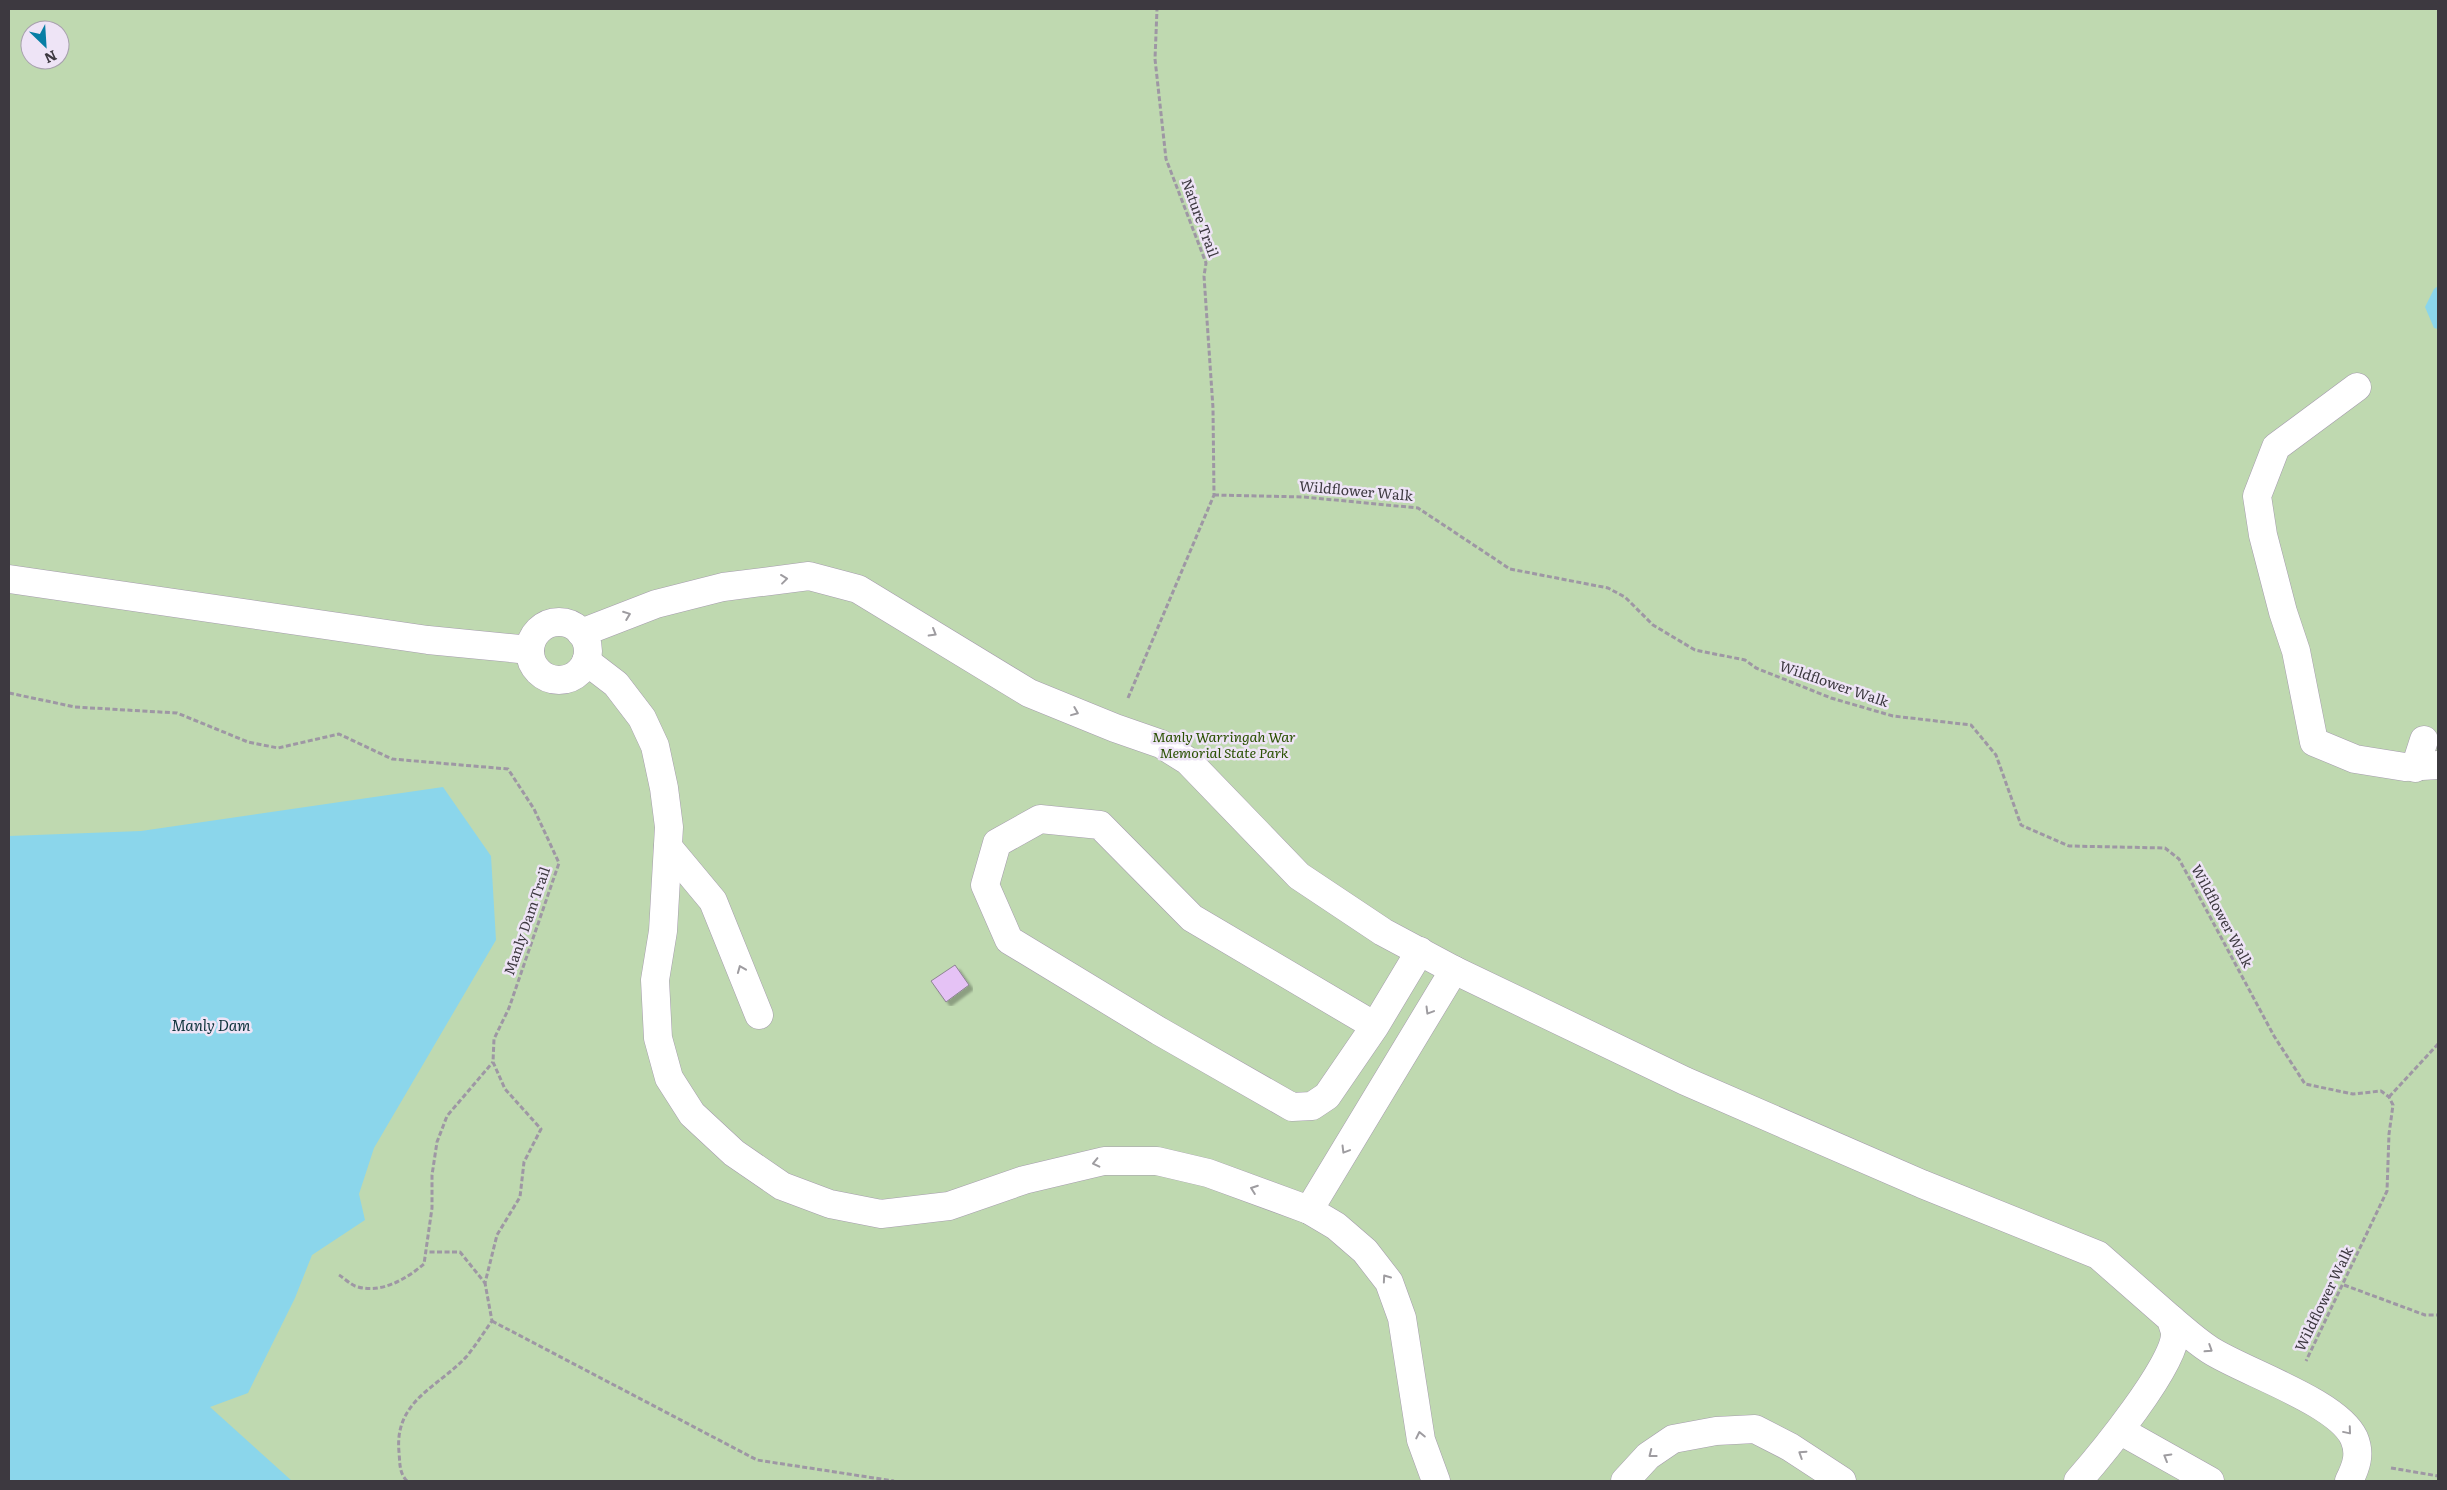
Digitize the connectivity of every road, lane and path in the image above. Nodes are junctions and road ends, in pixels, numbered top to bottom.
1 (1157, 9) edge
2 (2357, 387) dead end
3 (1214, 496) junction
4 (9, 579) edge
5 (581, 633) junction
6 (530, 650) junction
7 (586, 662) junction
8 (9, 693) edge
9 (1115, 728) junction
10 (2424, 740) dead end
11 (2427, 766) edge
12 (668, 847) junction
13 (1420, 951) junction
14 (1454, 970) junction
15 (759, 1015) dead end
16 (1375, 1026) junction
17 (2438, 1044) edge
18 (493, 1062) junction
19 (2389, 1096) junction
20 (1308, 1210) junction
21 (425, 1252) junction
22 (339, 1275) dead end
23 (485, 1283) junction
24 (2344, 1284) junction
25 (2438, 1315) edge
26 (2170, 1320) junction
27 (492, 1321) junction
28 (2292, 1390) junction
29 (2121, 1431) junction
30 (2354, 1472) edge
31 (2438, 1476) edge
32 (407, 1481) edge
33 (894, 1481) edge
34 (1436, 1481) edge
35 (1624, 1481) edge
36 (1842, 1481) edge
37 (2078, 1481) edge
38 (2210, 1481) edge

1 - 3 path, Nature Trail
2 - 11 lane
3 - 9 path
3 - 19 path, Wildflower Walk
4 - 6 lane
5 - 6 lane
5 - 7 lane
5 -> 9 lane
6 - 7 lane
7 - 12 lane
8 - 18 path, Manly Dam Trail
9 - 13 lane
10 - 11 lane
15 -> 12 lane
20 -> 12 lane
13 - 14 lane
13 - 16 lane
14 -> 20 lane
14 - 26 lane
16 - 16 lane
17 - 19 path
18 - 21 path
18 - 23 path
19 - 24 path, Wildflower Walk
34 -> 20 lane
21 - 22 path
21 - 23 path
23 - 27 path
24 - 25 path
24 - 28 path, Wildflower Walk
26 -> 28 lane
26 - 29 lane
27 - 32 path
27 - 33 path
28 -> 30 lane
29 - 37 lane
38 -> 29 lane
30 - 31 path
36 -> 35 lane

